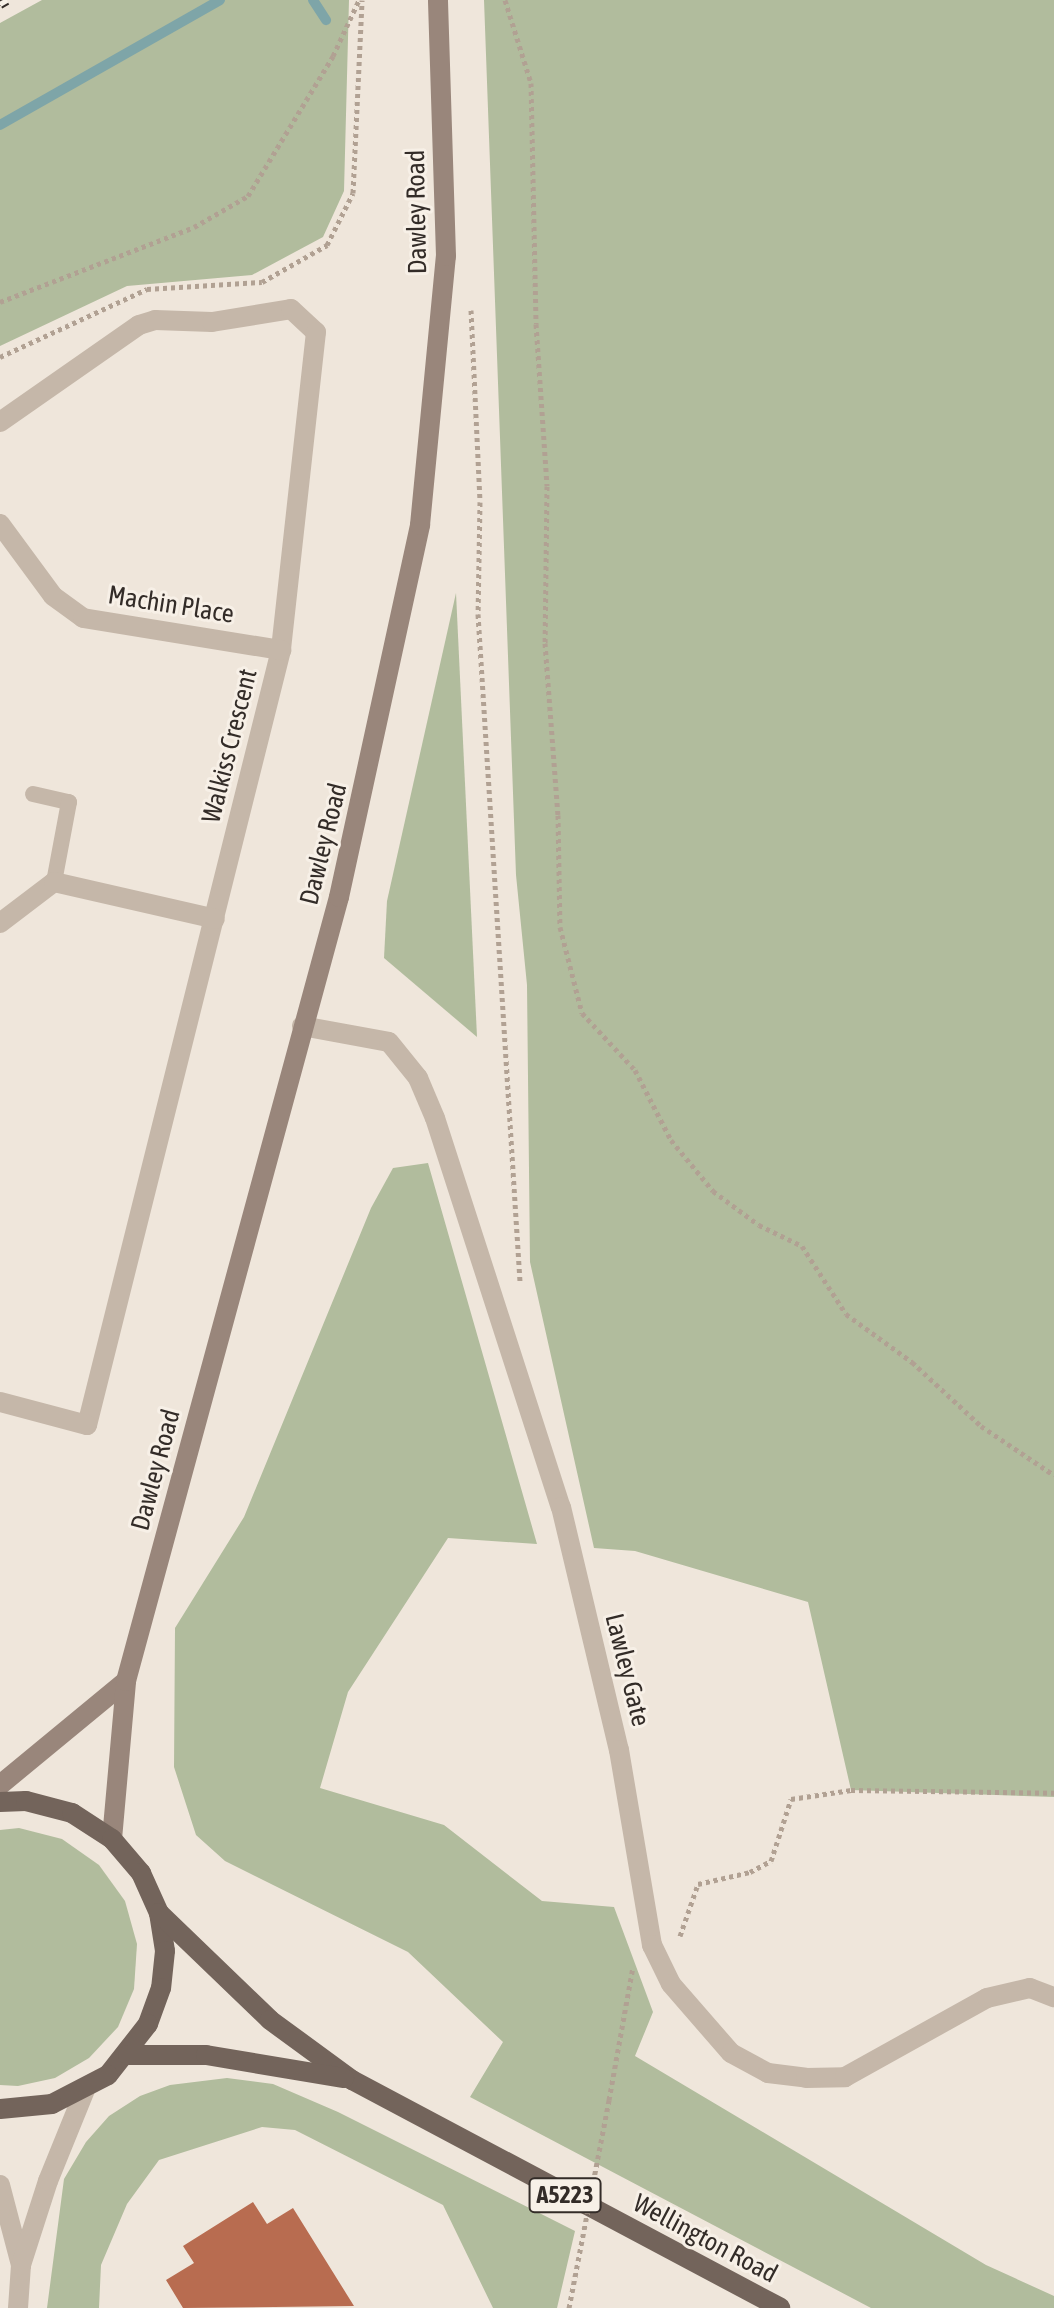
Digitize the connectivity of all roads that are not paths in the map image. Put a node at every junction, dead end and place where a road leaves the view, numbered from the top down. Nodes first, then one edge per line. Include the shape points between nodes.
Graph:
1 (438, 0) edge
2 (0, 422) edge
3 (0, 524) edge
4 (281, 650) junction
5 (33, 794) dead end
6 (54, 882) junction
7 (215, 919) junction
8 (0, 923) edge
9 (302, 1026) junction
10 (0, 1402) edge
11 (126, 1681) junction
12 (0, 1785) edge
13 (0, 1802) edge
14 (112, 1839) junction
15 (159, 1913) junction
16 (1054, 1997) edge
17 (128, 2055) junction
18 (352, 2080) junction
19 (85, 2090) junction
20 (0, 2109) edge
21 (0, 2185) edge
22 (21, 2265) junction
23 (18, 2308) edge
24 (780, 2308) edge

1 - 9 street, Dawley Road via 446,256 420,525 372,758
2 - 4 street, Walkiss Crescent via 139,325 257,318 291,309 306,318 316,332
3 - 4 street, Machin Place via 53,596 83,618
4 - 7 street, Walkiss Crescent
5 - 6 lane via 69,802
6 - 7 street
6 - 8 street
7 - 10 street, Walkiss Crescent via 87,1425
9 - 11 street, Dawley Road
9 - 16 street, Lawley Gate via 389,1042 418,1078 435,1118 561,1507 619,1750 652,1945 671,1984 731,2053 768,2073 806,2078 845,2077 987,1998 1030,1988
11 - 12 street
11 - 14 street, Dawley Road
13 - 14 main road, A5223 via 26,1801 72,1813
14 - 15 main road, A5223 via 141,1873
15 - 17 main road, A5223 via 165,1951 161,1988 148,2024
15 - 18 main road, Wellington Road / A5223 via 270,2020
17 - 18 main road, Wellington Road / A5223 via 206,2055
17 - 19 main road, A5223
18 - 24 main road, Wellington Road / A5223
19 - 20 main road, A5223 via 52,2104
19 - 22 street
21 - 22 street
22 - 23 street

